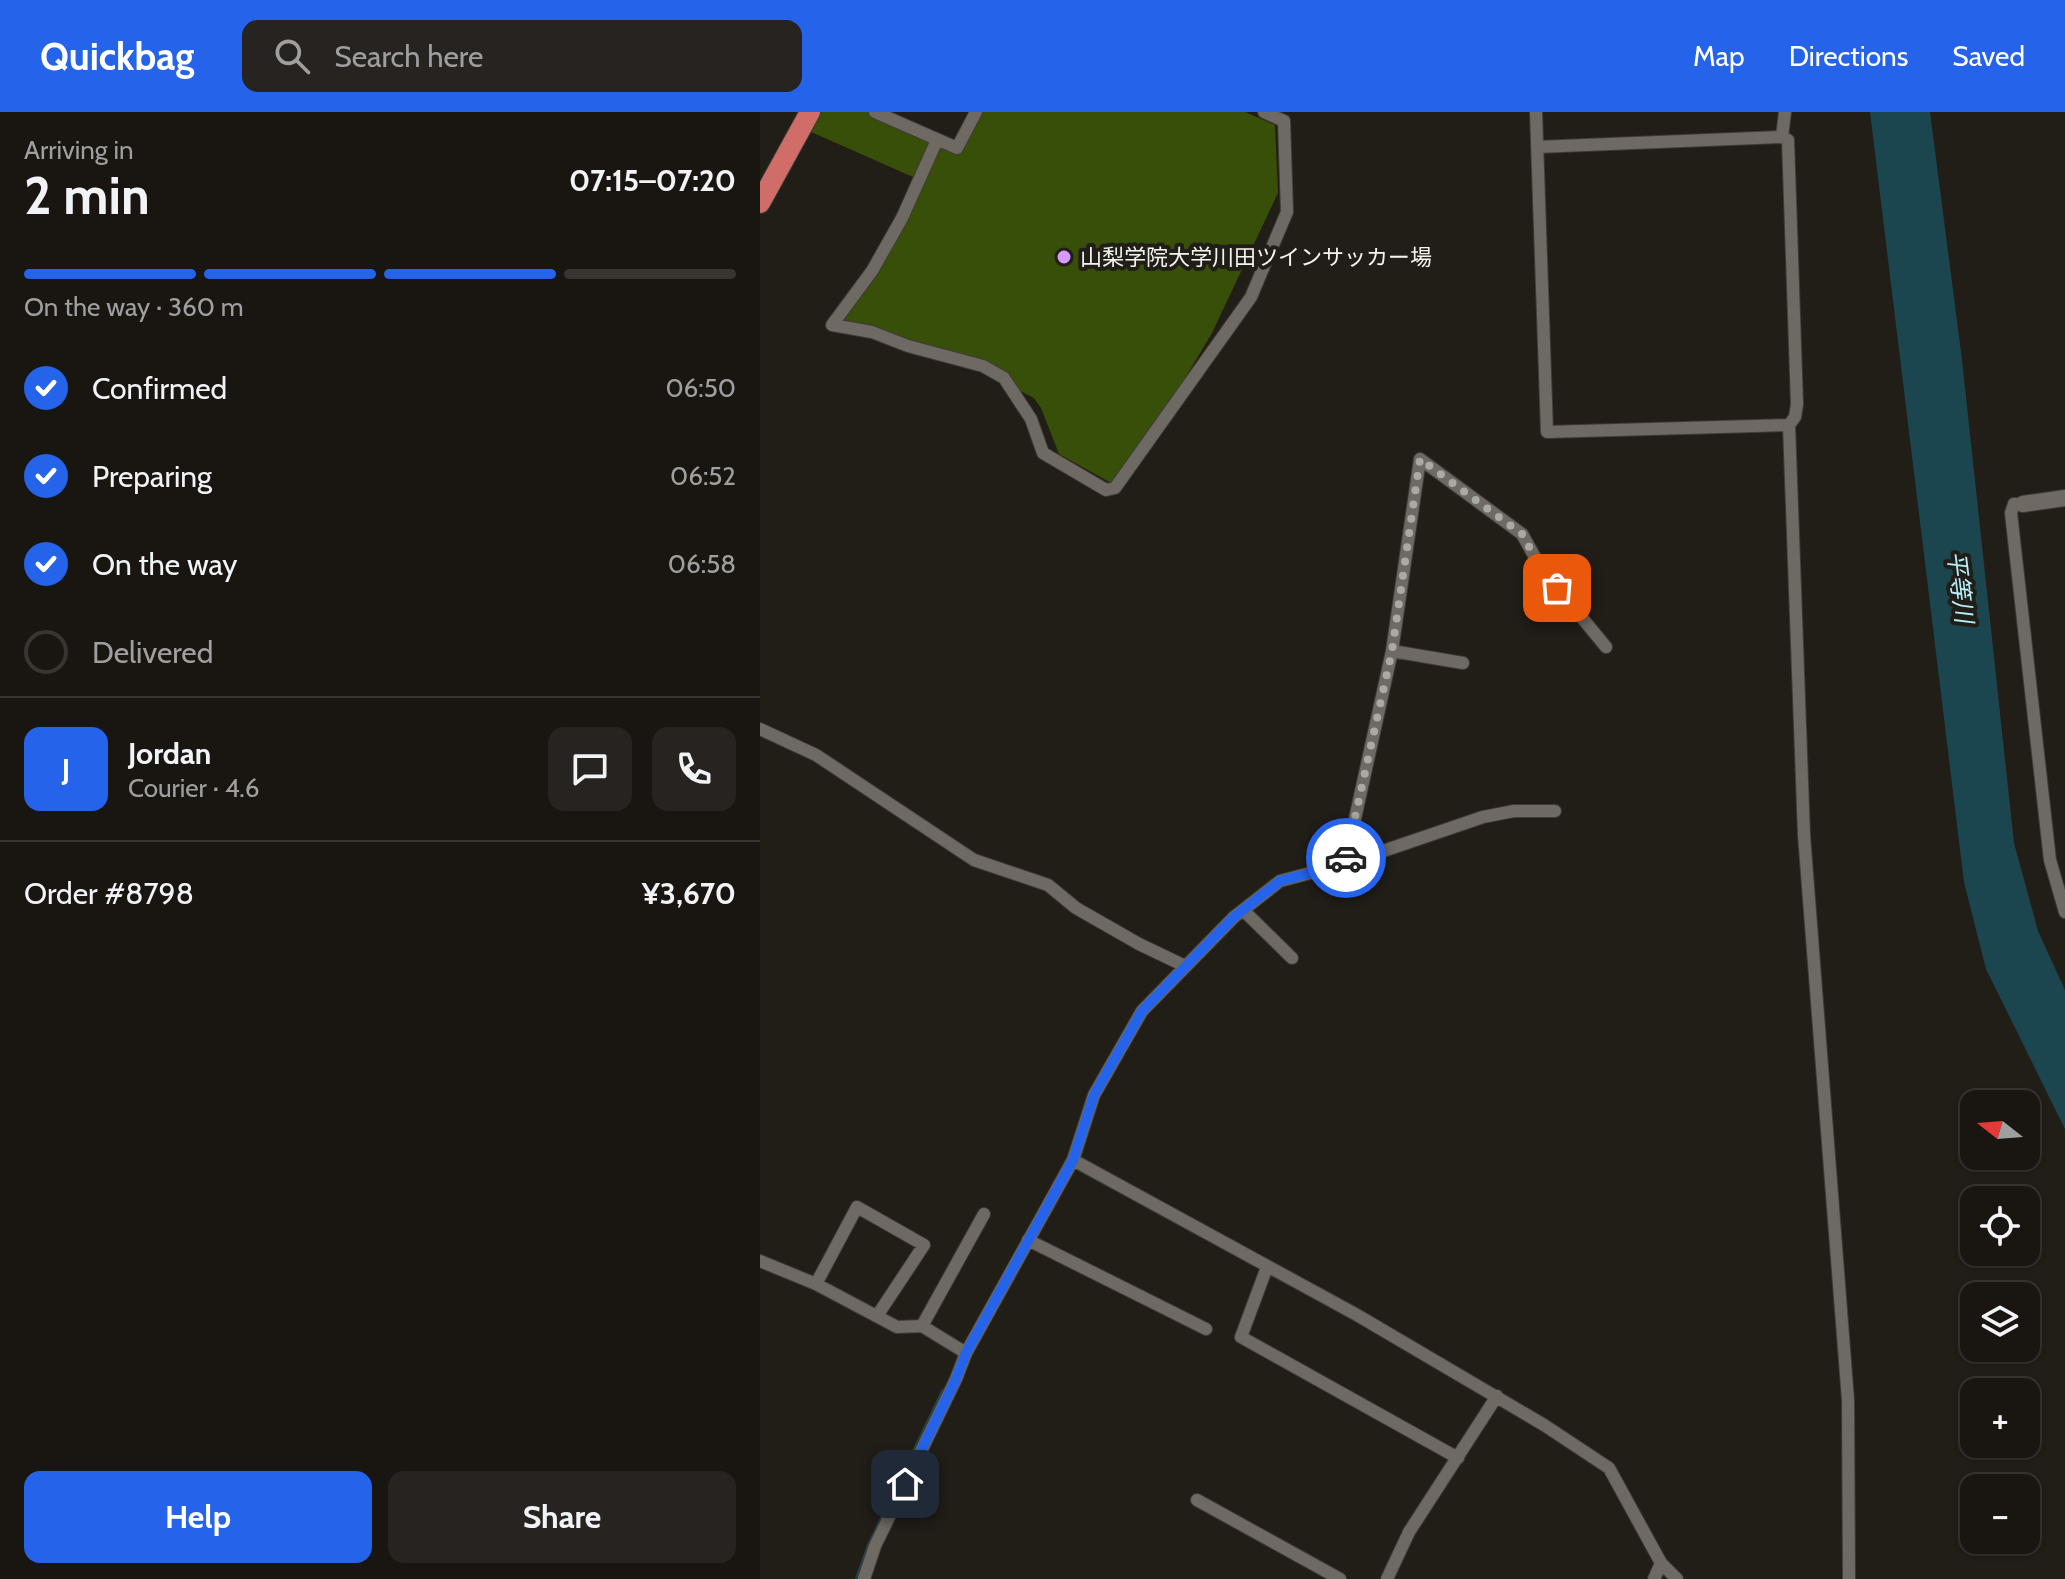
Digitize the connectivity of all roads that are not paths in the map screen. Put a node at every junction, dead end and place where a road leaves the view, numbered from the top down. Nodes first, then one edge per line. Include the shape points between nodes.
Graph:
1 (810, 112) edge
2 (875, 112) edge
3 (976, 112) edge
4 (1264, 112) edge
5 (1536, 112) edge
6 (1785, 112) edge
7 (1782, 137) junction
8 (937, 140) junction
9 (1537, 147) junction
10 (760, 203) edge
11 (1789, 425) junction
12 (2065, 498) edge
13 (2023, 504) joint
14 (1606, 647) dead end
15 (1392, 651) junction
16 (1463, 663) dead end
17 (760, 729) edge
18 (1555, 811) dead end
19 (1345, 864) junction
20 (1243, 910) junction
21 (2065, 912) edge
22 (1292, 958) dead end
23 (1185, 966) junction
24 (1073, 1160) junction
25 (984, 1214) dead end
26 (1028, 1240) junction
27 (760, 1261) edge
28 (1267, 1267) junction
29 (816, 1284) junction
30 (877, 1316) junction
31 (922, 1326) junction
32 (1206, 1329) dead end
33 (966, 1353) junction
34 (1497, 1396) junction
35 (1458, 1458) junction
36 (1197, 1500) dead end
37 (1661, 1563) junction
38 (864, 1579) edge
39 (1340, 1579) edge
40 (1387, 1579) edge
41 (1654, 1579) edge
42 (1677, 1579) edge
43 (1849, 1579) edge

1 - 10 highway
2 - 8 street
3 - 8 street via 957,148
4 - 8 street via 1284,121 1287,212 1251,297 1115,488 1106,490 1043,453 1031,419 1004,378 983,366 832,325 872,271
5 - 9 street
6 - 7 street
7 - 9 street
7 - 11 street via 1788,140 1797,404
9 - 11 street via 1547,432
11 - 43 street via 1804,835 1848,1400
12 - 13 street
13 - 21 street via 2014,504 2011,513 2050,860
14 - 15 street via 1541,568 1522,534 1420,459
15 - 16 street
15 - 19 street
17 - 23 street via 816,755 974,860 1048,885 1076,908
18 - 19 street via 1483,817
19 - 20 street via 1280,881
20 - 22 street
20 - 23 street
23 - 24 street via 1131,1030 1094,1095
24 - 26 street
24 - 28 street
25 - 31 street
26 - 32 street
26 - 33 street
27 - 29 street
28 - 34 street
28 - 35 street via 1241,1337
29 - 30 street
29 - 30 street via 857,1207 924,1245
30 - 31 street via 897,1327
31 - 33 street
33 - 38 street
34 - 35 street
34 - 37 street via 1609,1468
35 - 40 street via 1409,1532
36 - 39 street
37 - 41 street
37 - 42 street

